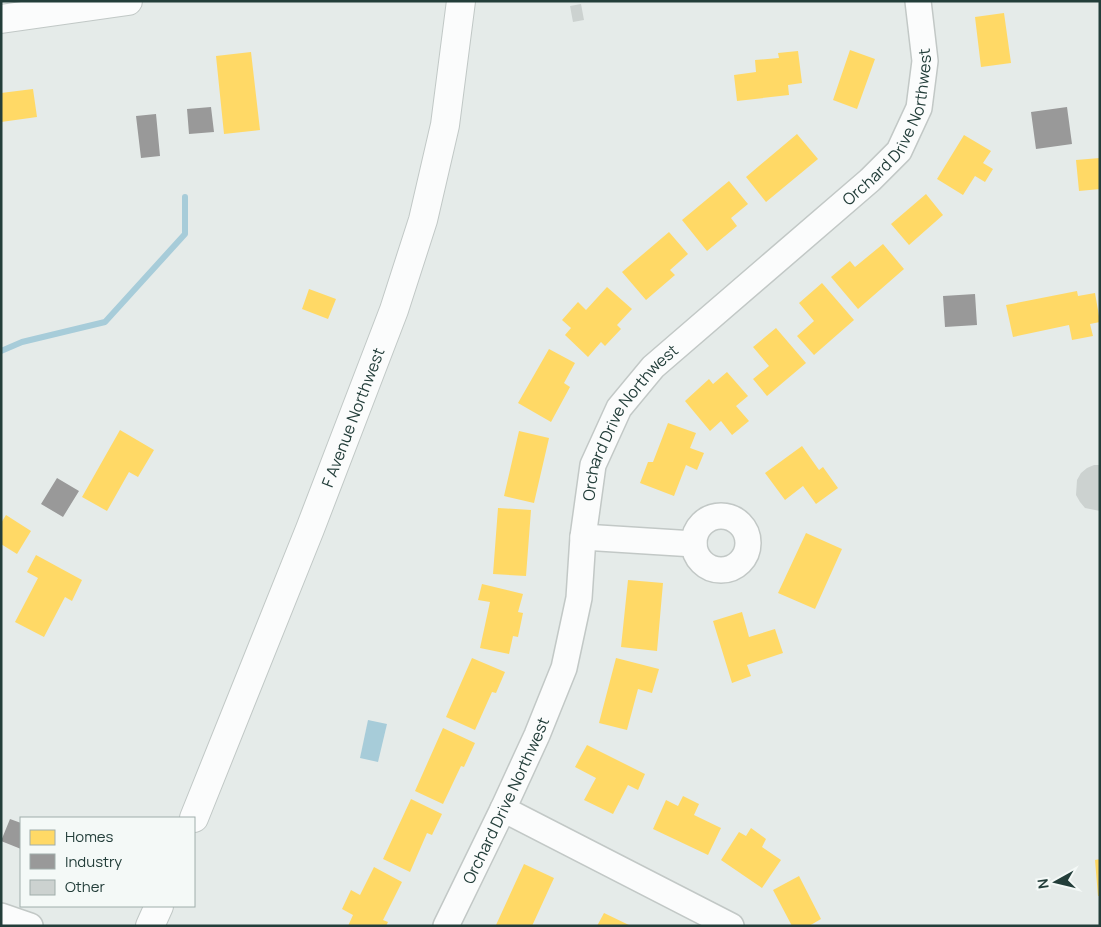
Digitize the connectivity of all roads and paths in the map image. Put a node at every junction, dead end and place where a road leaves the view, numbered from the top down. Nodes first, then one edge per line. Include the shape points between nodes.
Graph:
1 (128, 1) edge
2 (461, 1) edge
3 (918, 1) edge
4 (1, 19) edge
5 (584, 537) junction
6 (694, 544) dead end
7 (503, 809) junction
8 (194, 817) edge
9 (158, 907) edge
10 (1, 916) edge
11 (30, 926) edge
12 (150, 926) edge
13 (446, 926) edge
14 (731, 926) edge

1 - 4 main road
2 - 8 main road, F Avenue Northwest via 445,125 423,220 310,529
3 - 5 street, Orchard Drive Northwest via 924,70 919,108 899,151 870,180 653,367 630,394 619,408 594,465
5 - 6 street
5 - 7 street, Orchard Drive Northwest via 579,598 564,668
7 - 13 street, Orchard Drive Northwest
7 - 14 street
9 - 12 main road
10 - 11 street

